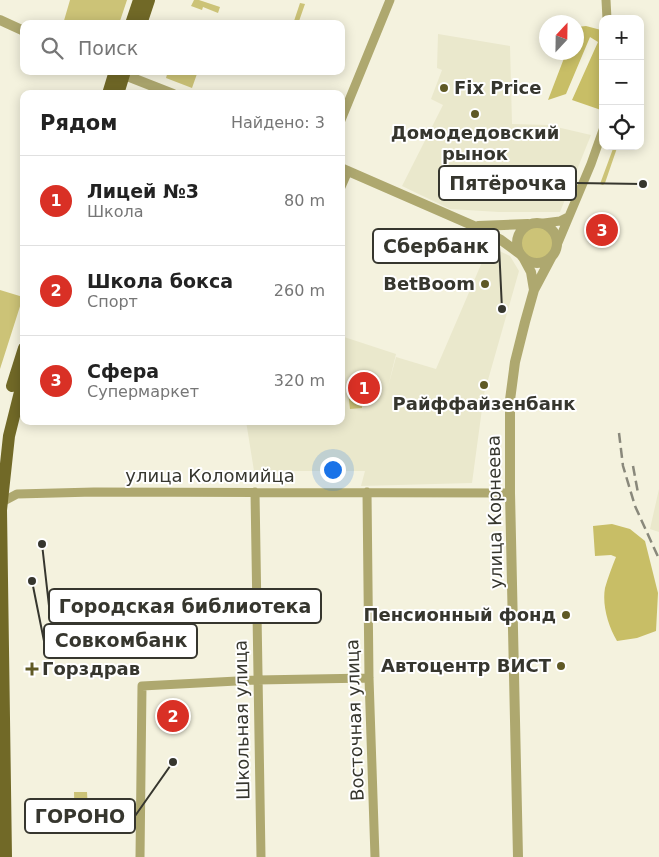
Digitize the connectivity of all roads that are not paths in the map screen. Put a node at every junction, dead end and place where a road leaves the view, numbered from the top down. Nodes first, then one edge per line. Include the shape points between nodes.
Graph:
1 (139, 0) edge
2 (149, 0) edge
3 (390, 0) edge
4 (606, 0) edge
5 (607, 15) edge
6 (0, 20) edge
7 (132, 20) edge
8 (142, 20) edge
9 (20, 29) edge
10 (118, 75) edge
11 (120, 75) edge
12 (127, 75) edge
13 (110, 90) edge
14 (118, 90) edge
15 (163, 90) edge
16 (345, 110) edge
17 (599, 141) edge
18 (345, 170) edge
19 (568, 216) junction
20 (544, 223) junction
21 (528, 224) junction
22 (474, 226) junction
23 (557, 245) junction
24 (522, 256) junction
25 (552, 256) junction
26 (534, 290) junction
27 (20, 361) edge
28 (20, 392) edge
29 (0, 437) edge
30 (255, 492) junction
31 (367, 492) junction
32 (510, 493) junction
33 (2, 502) junction
34 (369, 678) junction
35 (257, 680) junction
36 (6, 857) edge
37 (140, 857) edge
38 (261, 857) edge
39 (375, 857) edge
40 (518, 857) edge

1 - 7 main road
2 - 8 main road
3 - 16 street
4 - 5 street
6 - 9 street
10 - 13 main road
11 - 14 main road
12 - 15 street
17 - 19 street
18 - 22 street
19 - 20 street
19 - 23 street
20 - 21 street
20 - 23 street via 554,231
21 - 22 street
21 - 24 street via 517,237
22 - 24 street
23 - 25 street
24 - 25 street via 537,263
24 - 26 street via 531,272
25 - 26 street, улица Корнеева
26 - 32 street, улица Корнеева via 512,379
27 - 29 main road
28 - 33 main road via 9,436
30 - 31 street, улица Коломийца
30 - 33 street, улица Коломийца via 17,494
30 - 35 street, Школьная улица
31 - 32 street, улица Коломийца
31 - 34 street, Восточная улица
32 - 40 street, улица Корнеева
33 - 36 main road
34 - 35 street
34 - 39 street, Восточная улица
35 - 37 street via 142,686
35 - 38 street, Школьная улица

